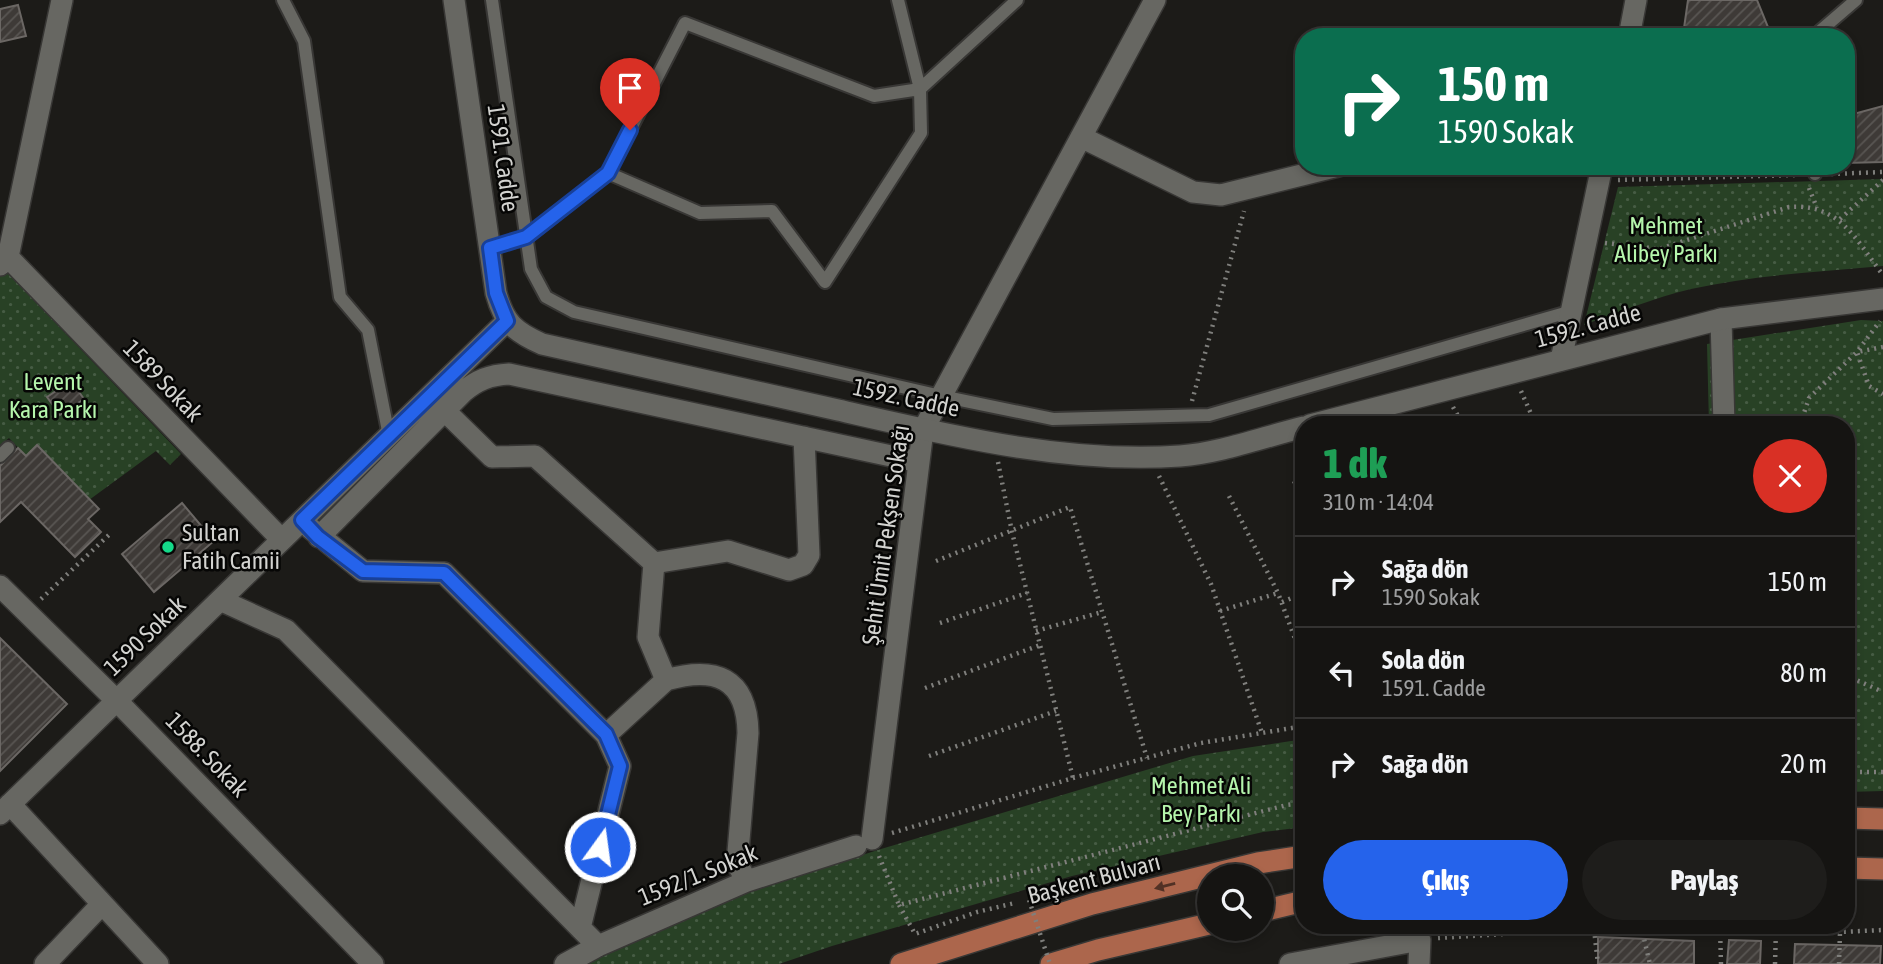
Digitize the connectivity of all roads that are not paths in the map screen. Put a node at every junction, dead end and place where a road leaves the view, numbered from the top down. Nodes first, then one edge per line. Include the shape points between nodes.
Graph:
1 (62, 0) edge
2 (283, 0) edge
3 (454, 0) edge
4 (492, 0) edge
5 (898, 0) edge
6 (1017, 0) edge
7 (1154, 0) edge
8 (1636, 0) edge
9 (1856, 0) edge
10 (1631, 28) edge
11 (1823, 28) edge
12 (920, 89) junction
13 (1081, 137) junction
14 (608, 173) junction
15 (1302, 175) edge
16 (1600, 175) edge
17 (526, 237) junction
18 (490, 248) junction
19 (4, 261) edge
20 (1883, 299) edge
21 (1572, 311) junction
22 (1721, 319) junction
23 (507, 321) junction
24 (1562, 360) junction
25 (941, 396) junction
26 (444, 410) junction
27 (1345, 416) edge
28 (1724, 416) edge
29 (923, 429) junction
30 (1295, 429) edge
31 (389, 436) junction
32 (804, 437) junction
33 (919, 462) junction
34 (302, 520) junction
35 (318, 537) junction
36 (282, 540) junction
37 (654, 564) junction
38 (2, 590) edge
39 (220, 600) junction
40 (666, 680) junction
41 (116, 701) junction
42 (606, 734) junction
43 (5, 809) edge
44 (1855, 818) edge
45 (1883, 818) edge
46 (864, 843) joint
47 (1295, 857) edge
48 (1855, 868) edge
49 (1883, 869) edge
50 (747, 881) junction
51 (1295, 903) edge
52 (102, 904) junction
53 (1274, 908) edge
54 (580, 928) junction
55 (1197, 928) edge
56 (598, 946) junction
57 (1100, 957) edge
58 (907, 962) edge
59 (45, 964) edge
60 (158, 964) edge
61 (373, 964) edge
62 (565, 964) edge
63 (888, 964) edge
64 (1051, 964) edge
65 (1290, 964) edge
66 (1419, 964) edge

1 - 19 street
2 - 31 lane via 304,41 340,297 368,330
3 - 18 street, 1591. Cadde
4 - 17 lane
5 - 12 lane
6 - 12 lane
7 - 13 street, Şehit Ümit Pekşen Sokağı
8 - 10 street
9 - 11 lane
12 - 14 lane via 874,96 685,23
12 - 14 lane via 920,133 825,282 772,211 700,213
13 - 15 street via 1193,192 1221,195
13 - 25 street, Şehit Ümit Pekşen Sokağı
14 - 17 lane
16 - 21 street
17 - 18 lane
17 - 25 lane via 531,269 546,297 574,312
18 - 23 street, 1591. Cadde via 496,293
19 - 36 street, 1589 Sokak
20 - 22 street, 1592. Cadde
21 - 24 street
21 - 25 lane via 1209,415 1053,419
22 - 24 street, 1592. Cadde
22 - 28 street
23 - 29 street, 1592. Cadde via 542,344
23 - 31 street, 1590 Sokak
24 - 27 street, 1592. Cadde
25 - 29 street, Şehit Ümit Pekşen Sokağı
26 - 32 street via 482,378 509,374
26 - 35 street
26 - 37 street via 492,457 535,456
29 - 30 street, 1592. Cadde via 1084,454 1150,457 1193,454
29 - 33 street, Şehit Ümit Pekşen Sokağı
31 - 34 street, 1590 Sokak
32 - 33 street
32 - 37 street via 809,555 803,565 789,569 728,551
33 - 46 street, Şehit Ümit Pekşen Sokağı
34 - 35 street
34 - 36 street, 1590 Sokak
35 - 42 street via 363,571 444,573
36 - 39 street, 1590 Sokak
37 - 40 street via 648,637
38 - 41 street, 1588. Sokak
39 - 41 street, 1590 Sokak
39 - 54 street via 286,630
40 - 42 street
40 - 50 street via 705,673 722,677 744,704 748,733 737,864
41 - 43 street, 1590 Sokak
41 - 61 street, 1588. Sokak
42 - 54 street via 620,766
43 - 52 street
44 - 45 main road
46 - 50 street, 1592/1. Sokak
47 -> 58 main road, Başkent Bulvarı via 1092,904
48 - 49 main road
50 - 56 street, 1592/1. Sokak
51 - 53 main road
52 - 59 street
52 - 60 street
54 - 56 street
55 - 57 main road
56 - 62 street, 1592/1. Sokak
57 - 64 main road
58 - 63 main road, Başkent Bulvarı
65 - 66 street via 1420,940

